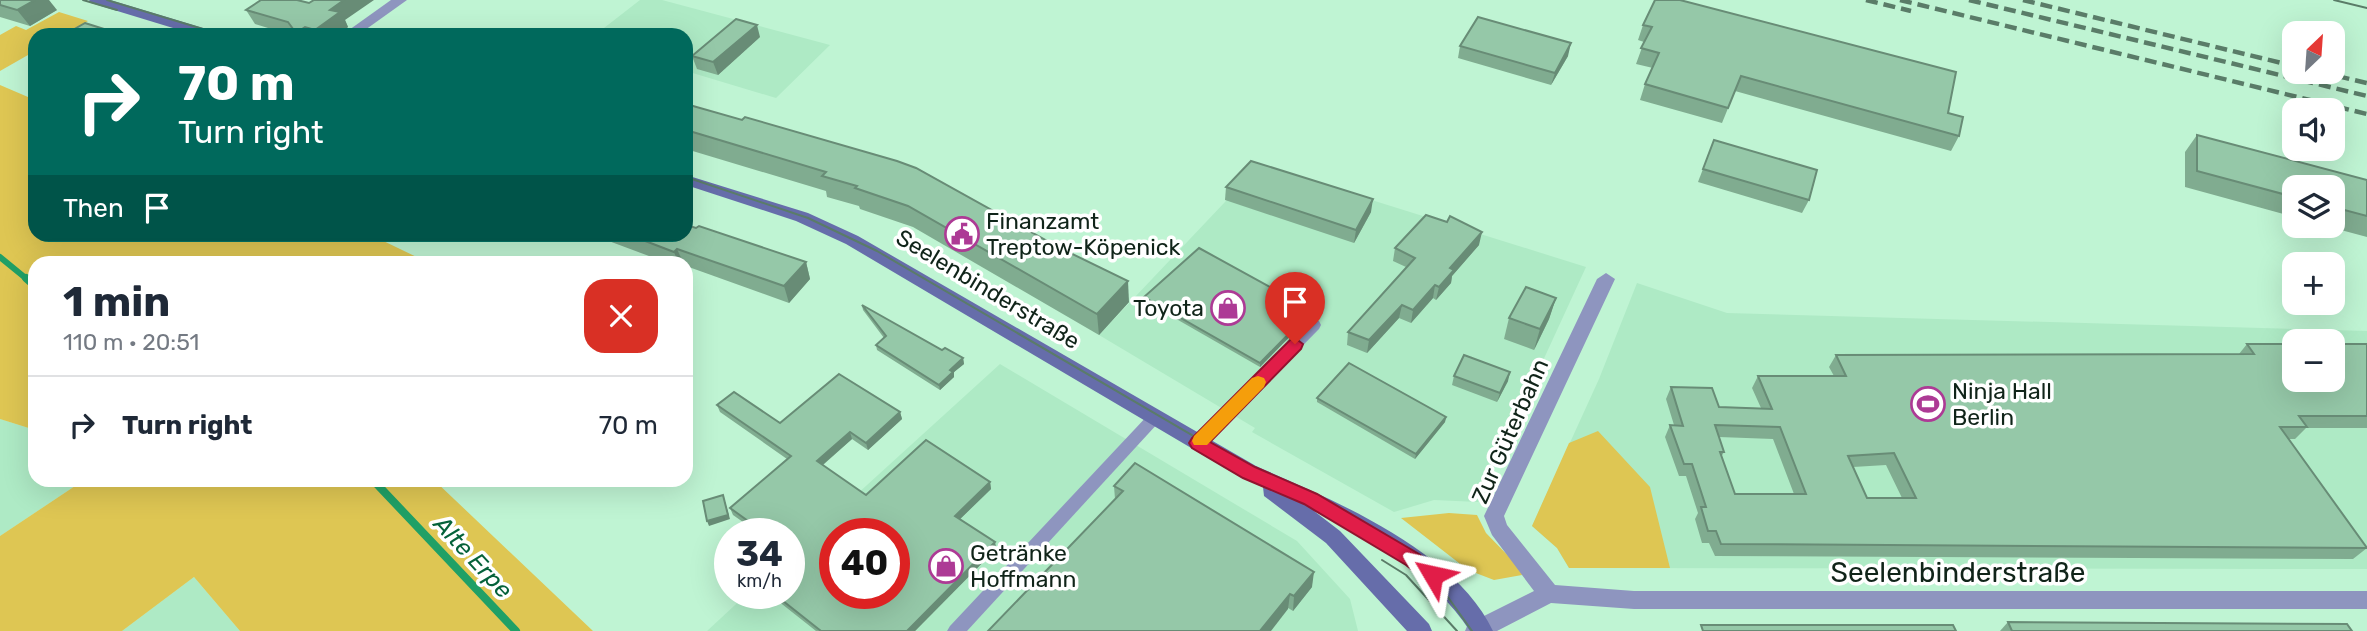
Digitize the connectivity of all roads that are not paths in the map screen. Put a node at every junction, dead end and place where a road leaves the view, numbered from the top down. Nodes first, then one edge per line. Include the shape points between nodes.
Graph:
1 (96, 0) edge
2 (400, 0) edge
3 (188, 28) edge
4 (359, 28) edge
5 (693, 182) edge
6 (1606, 279) dead end
7 (1314, 325) dead end
8 (1154, 418) junction
9 (1198, 443) junction
10 (1249, 472) junction
11 (1549, 594) junction
12 (2367, 600) edge
13 (1480, 630) edge
14 (956, 631) edge
15 (1421, 631) edge

1 - 3 street
2 - 4 street
5 - 8 street, Seelenbinderstraße via 802,217 852,240
6 - 11 street, Zur Güterbahn via 1494,516
7 - 9 lane
8 - 9 street, Seelenbinderstraße
8 - 14 lane
9 - 10 street, Seelenbinderstraße
10 - 13 street, Seelenbinderstraße via 1311,499 1413,560 1452,591
10 - 15 street, Seelenbinderstraße via 1333,537
11 - 12 street, Seelenbinderstraße via 1634,600
11 - 13 street

